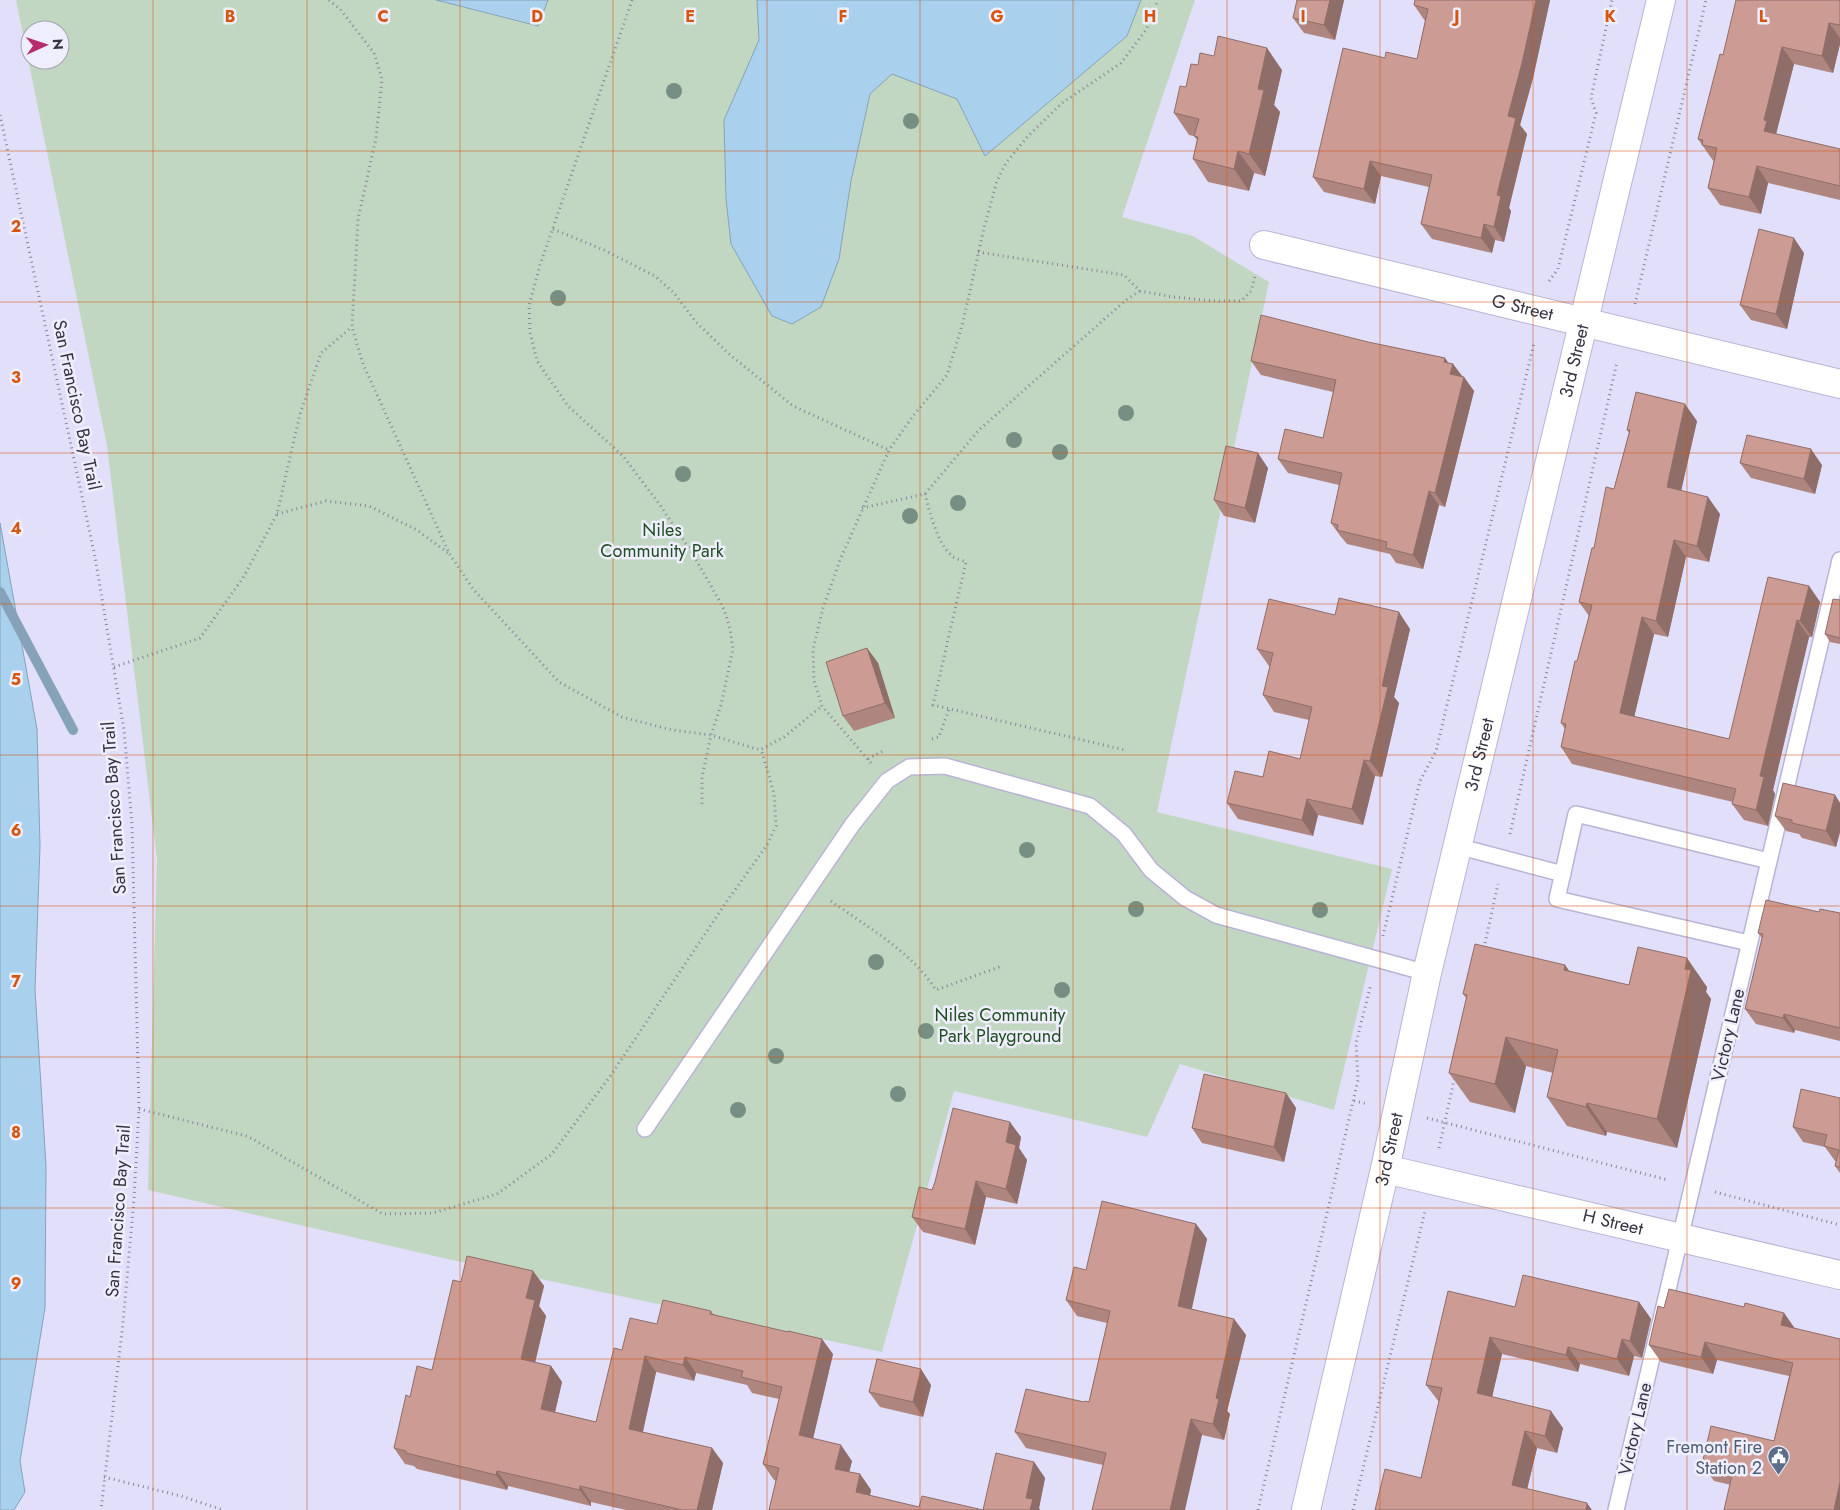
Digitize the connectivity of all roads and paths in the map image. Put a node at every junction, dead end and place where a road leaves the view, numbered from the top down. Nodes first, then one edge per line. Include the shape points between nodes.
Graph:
1 (329, 0) edge
2 (632, 0) edge
3 (1158, 0) edge
4 (1612, 0) edge
5 (1661, 0) edge
6 (1706, 0) edge
7 (0, 115) edge
8 (553, 229) junction
9 (1264, 245) joint
10 (978, 252) junction
11 (1140, 291) junction
12 (1541, 311) junction
13 (1583, 322) junction
14 (352, 327) junction
15 (1624, 332) junction
16 (1840, 384) edge
17 (888, 450) junction
18 (924, 494) junction
19 (862, 508) junction
20 (276, 514) junction
21 (449, 553) junction
22 (1840, 560) edge
23 (114, 667) junction
24 (822, 706) junction
25 (711, 735) junction
26 (761, 749) junction
27 (1125, 750) dead end
28 (887, 781) junction
29 (702, 805) dead end
30 (1457, 846) junction
31 (1504, 858) junction
32 (1769, 860) junction
33 (1563, 874) junction
34 (810, 886) junction
35 (1750, 943) junction
36 (1483, 953) edge
37 (1377, 960) junction
38 (1002, 966) dead end
39 (1427, 973) junction
40 (1455, 1075) edge
41 (1354, 1101) junction
42 (139, 1109) junction
43 (1398, 1111) junction
44 (1444, 1122) junction
45 (645, 1129) dead end
46 (1385, 1169) junction
47 (1432, 1179) junction
48 (1692, 1186) junction
49 (1840, 1225) edge
50 (1680, 1238) junction
51 (1840, 1275) edge
52 (104, 1477) junction
53 (101, 1510) edge
54 (224, 1510) edge
55 (1258, 1510) edge
56 (1306, 1510) edge
57 (1353, 1510) edge
58 (1616, 1510) edge

1 - 14 path via 346,16 374,53 382,79 376,138 358,219
2 - 8 path
3 - 10 path via 1146,30 1120,63 1062,103 1006,163 997,181
4 - 12 path via 1591,98 1596,113 1558,269 1549,279
5 - 13 street, 3rd Street
6 - 15 path via 1638,298
7 - 23 path, San Francisco Bay Trail via 95,557
8 - 17 path via 654,276 674,293 696,322 728,353 793,406
8 - 25 path via 529,306 530,332 537,361 568,406 623,456 660,505 724,609 733,649
9 - 11 path via 1251,291 1242,301 1173,297
9 - 12 street, G Street
10 - 11 path via 1124,275
10 - 17 path via 963,322 947,375
11 - 18 path via 979,430
12 - 13 street, G Street
12 - 37 path via 1436,751 1420,781
13 - 15 street, G Street
13 - 30 street, 3rd Street
14 - 20 path via 321,353 300,414
14 - 21 path via 363,364
15 - 16 street, G Street
15 - 31 path
17 - 19 path
18 - 19 path
18 - 27 path via 944,547 953,557 966,562 933,705
19 - 24 path via 823,608 813,649 814,681
20 - 21 path via 326,501 369,506 417,530
20 - 23 path via 243,578 200,638
21 - 25 path via 473,589 559,682 622,717 672,730
22 - 32 lane, Victory Lane
23 - 42 path, San Francisco Bay Trail via 124,730 132,825
24 - 26 path via 784,737
24 - 28 path
25 - 26 path
25 - 29 path via 702,777
26 - 42 path via 774,793 776,826 766,845 609,1078 552,1154 497,1194 433,1213 383,1214 247,1136
28 - 34 lane
28 - 37 lane via 908,767 945,766 1090,806 1124,834 1151,870 1185,898 1216,915
30 - 31 lane
30 - 39 street, 3rd Street
31 - 33 lane
31 - 36 path
32 - 33 lane via 1576,814
32 - 35 lane, Victory Lane
33 - 35 lane via 1557,899
34 - 38 path via 905,954 928,976 936,990
34 - 45 lane
35 - 48 lane, Victory Lane
37 - 39 lane
37 - 41 path via 1356,1044 1358,1080
39 - 43 street, 3rd Street
40 - 44 path
41 - 43 path
41 - 55 path
42 - 52 path, San Francisco Bay Trail via 123,1322
43 - 44 path
43 - 46 street, 3rd Street
44 - 47 path
44 - 48 path
46 - 47 street, H Street
46 - 56 street, 3rd Street
47 - 50 street, H Street
47 - 57 path
48 - 49 path
48 - 50 lane, Victory Lane
50 - 51 street, H Street
50 - 58 lane, Victory Lane
52 - 53 path, San Francisco Bay Trail
52 - 54 path

